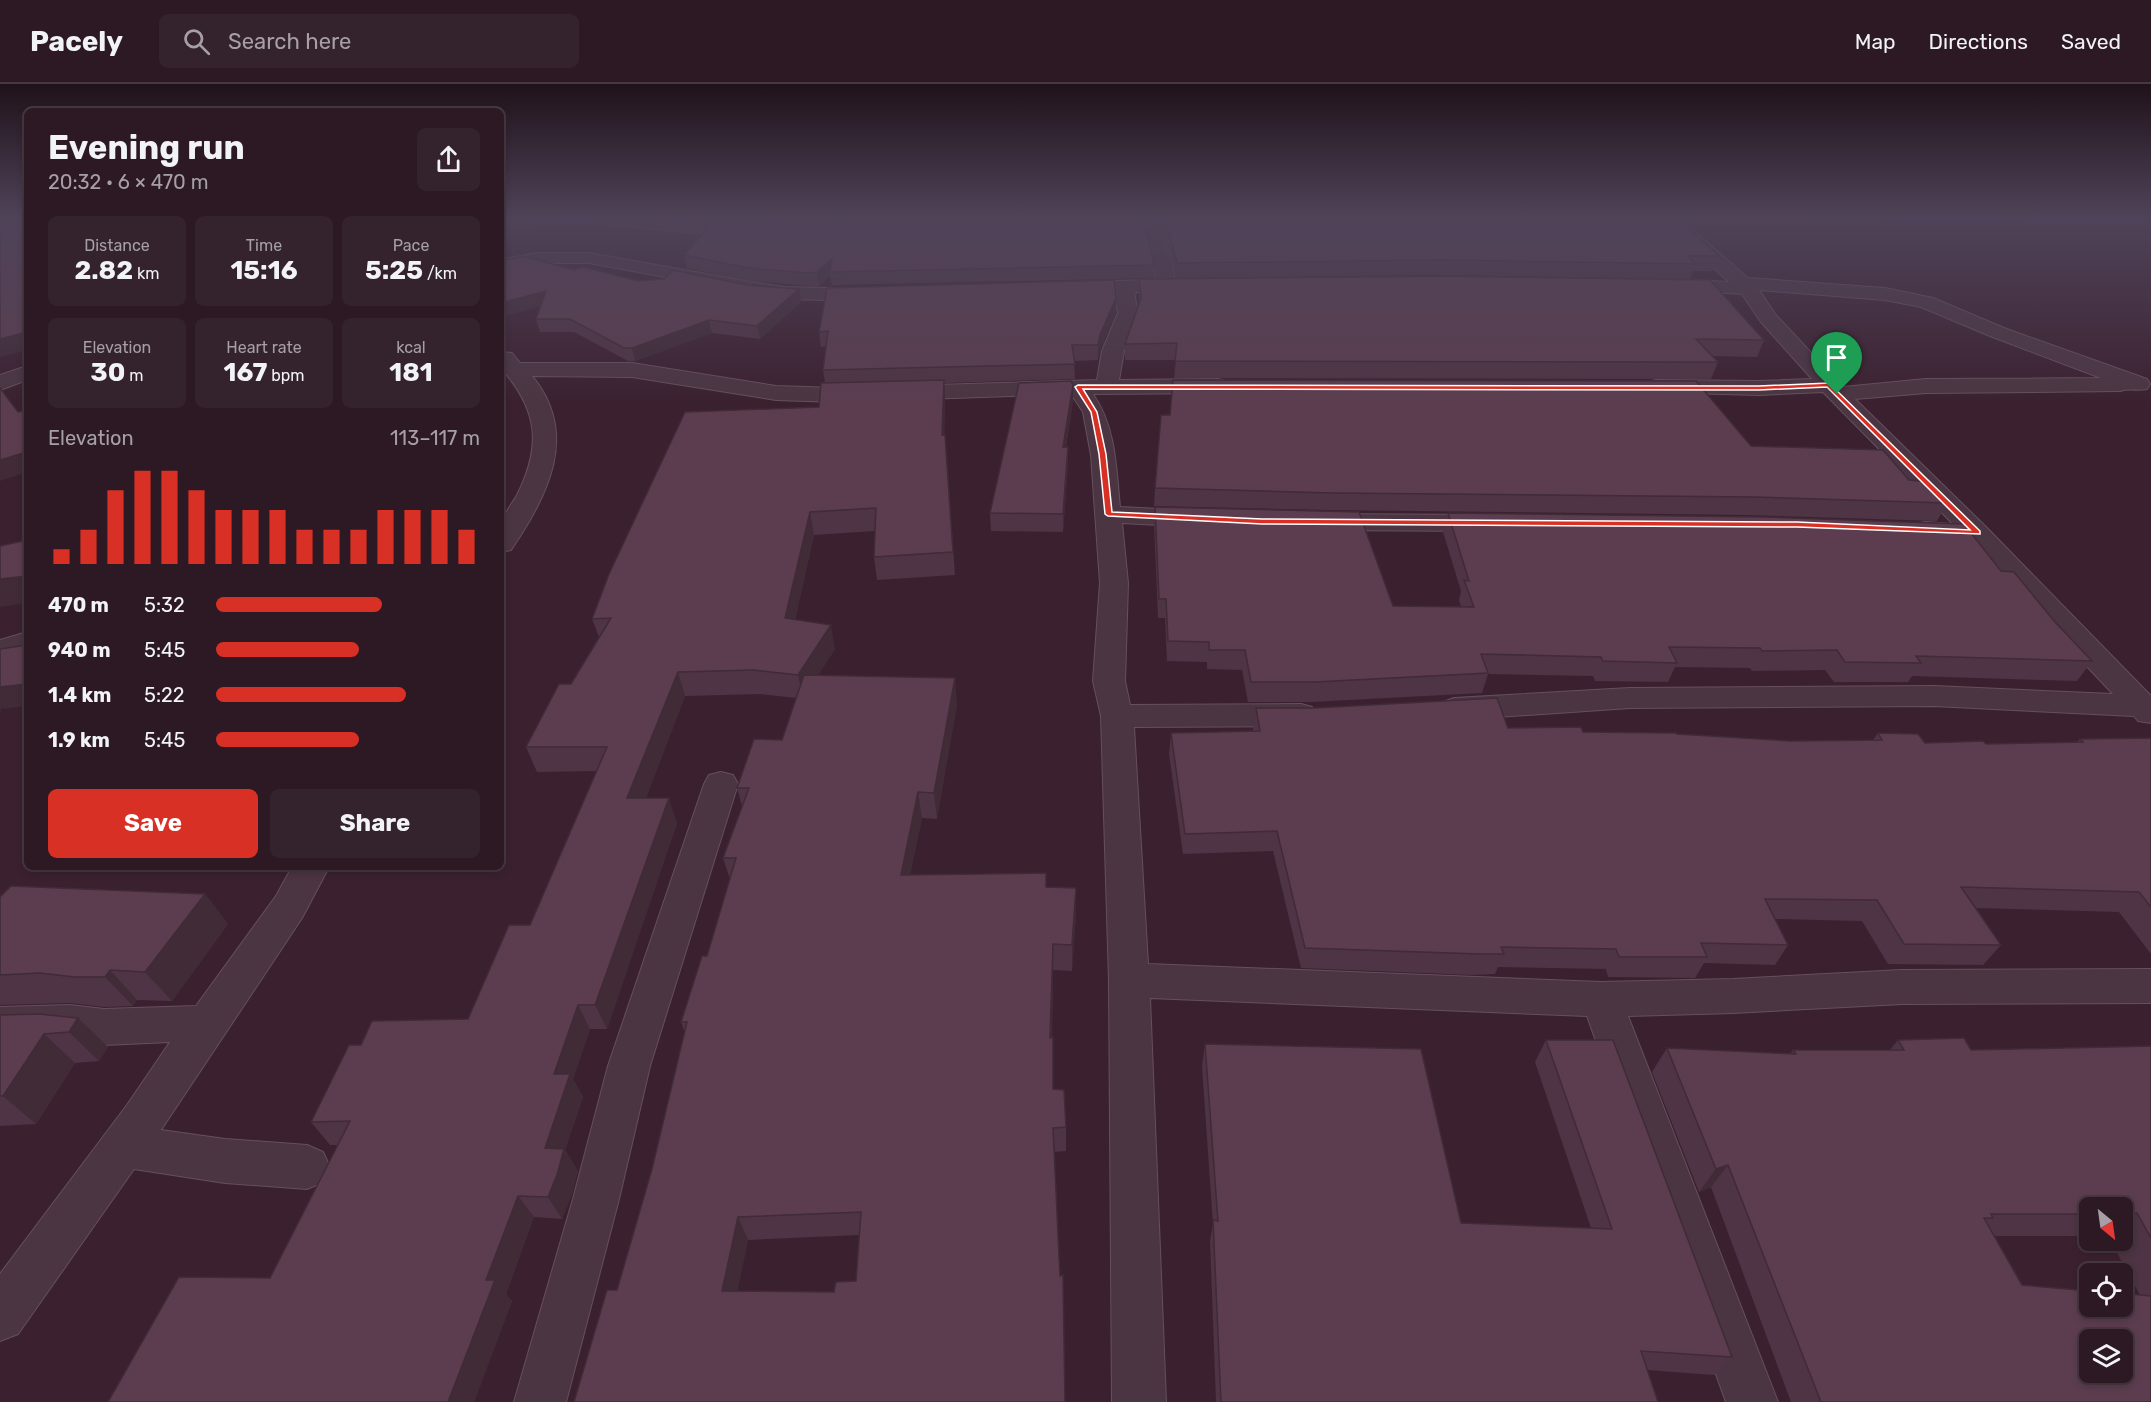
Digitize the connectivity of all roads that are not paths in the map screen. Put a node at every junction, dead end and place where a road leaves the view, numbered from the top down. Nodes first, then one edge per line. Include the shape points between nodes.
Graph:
1 (709, 280) edge
2 (1165, 280) edge
3 (1738, 280) edge
4 (1200, 285) edge
5 (1655, 285) edge
6 (1129, 286) junction
7 (1166, 286) junction
8 (1745, 286) junction
9 (1058, 288) edge
10 (891, 294) edge
11 (509, 362) edge
12 (24, 374) edge
13 (0, 383) edge
14 (2145, 384) edge
15 (1243, 386) edge
16 (1093, 387) junction
17 (1633, 387) edge
18 (1833, 390) junction
19 (534, 491) junction
20 (504, 499) edge
21 (1108, 514) junction
22 (1228, 520) edge
23 (1298, 522) edge
24 (1509, 523) edge
25 (1896, 528) edge
26 (1977, 533) junction
27 (504, 539) edge
28 (24, 642) edge
29 (0, 650) edge
30 (1427, 710) edge
31 (2146, 711) edge
32 (1334, 714) edge
33 (1118, 716) junction
34 (721, 783) dead end
35 (309, 870) edge
36 (1129, 980) junction
37 (2151, 986) edge
38 (1601, 999) junction
39 (207, 1023) junction
40 (0, 1025) edge
41 (124, 1146) junction
42 (307, 1167) dead end
43 (0, 1316) edge
44 (540, 1402) edge
45 (1139, 1402) edge
46 (1752, 1402) edge

1 - 10 street via 785,293
2 - 7 street
3 - 8 street
4 - 7 street
5 - 8 street
6 - 7 street
6 - 9 street
6 - 16 street via 1125,297 1128,313
8 - 14 street via 1885,294 1926,302 1997,332
8 - 18 street via 1768,318
11 - 16 street via 632,370 786,393
11 - 19 street via 537,400 545,423 546,452
12 - 13 street
14 - 18 street
15 - 16 street
16 - 21 street
17 - 18 street
18 - 26 street
19 - 20 street
19 - 27 street
21 - 22 street
21 - 33 street via 1114,583 1109,681
23 - 24 street
25 - 26 street
26 - 31 street
28 - 29 street
30 - 31 street via 1630,698 1934,696
32 - 33 street
33 - 36 street
34 - 44 street via 629,1066
35 - 39 street via 289,907
36 - 38 street
36 - 45 street
37 - 38 street via 1902,987
38 - 46 street
39 - 40 street via 104,1028 70,1023
39 - 41 street
41 - 42 street via 225,1161
41 - 43 street

